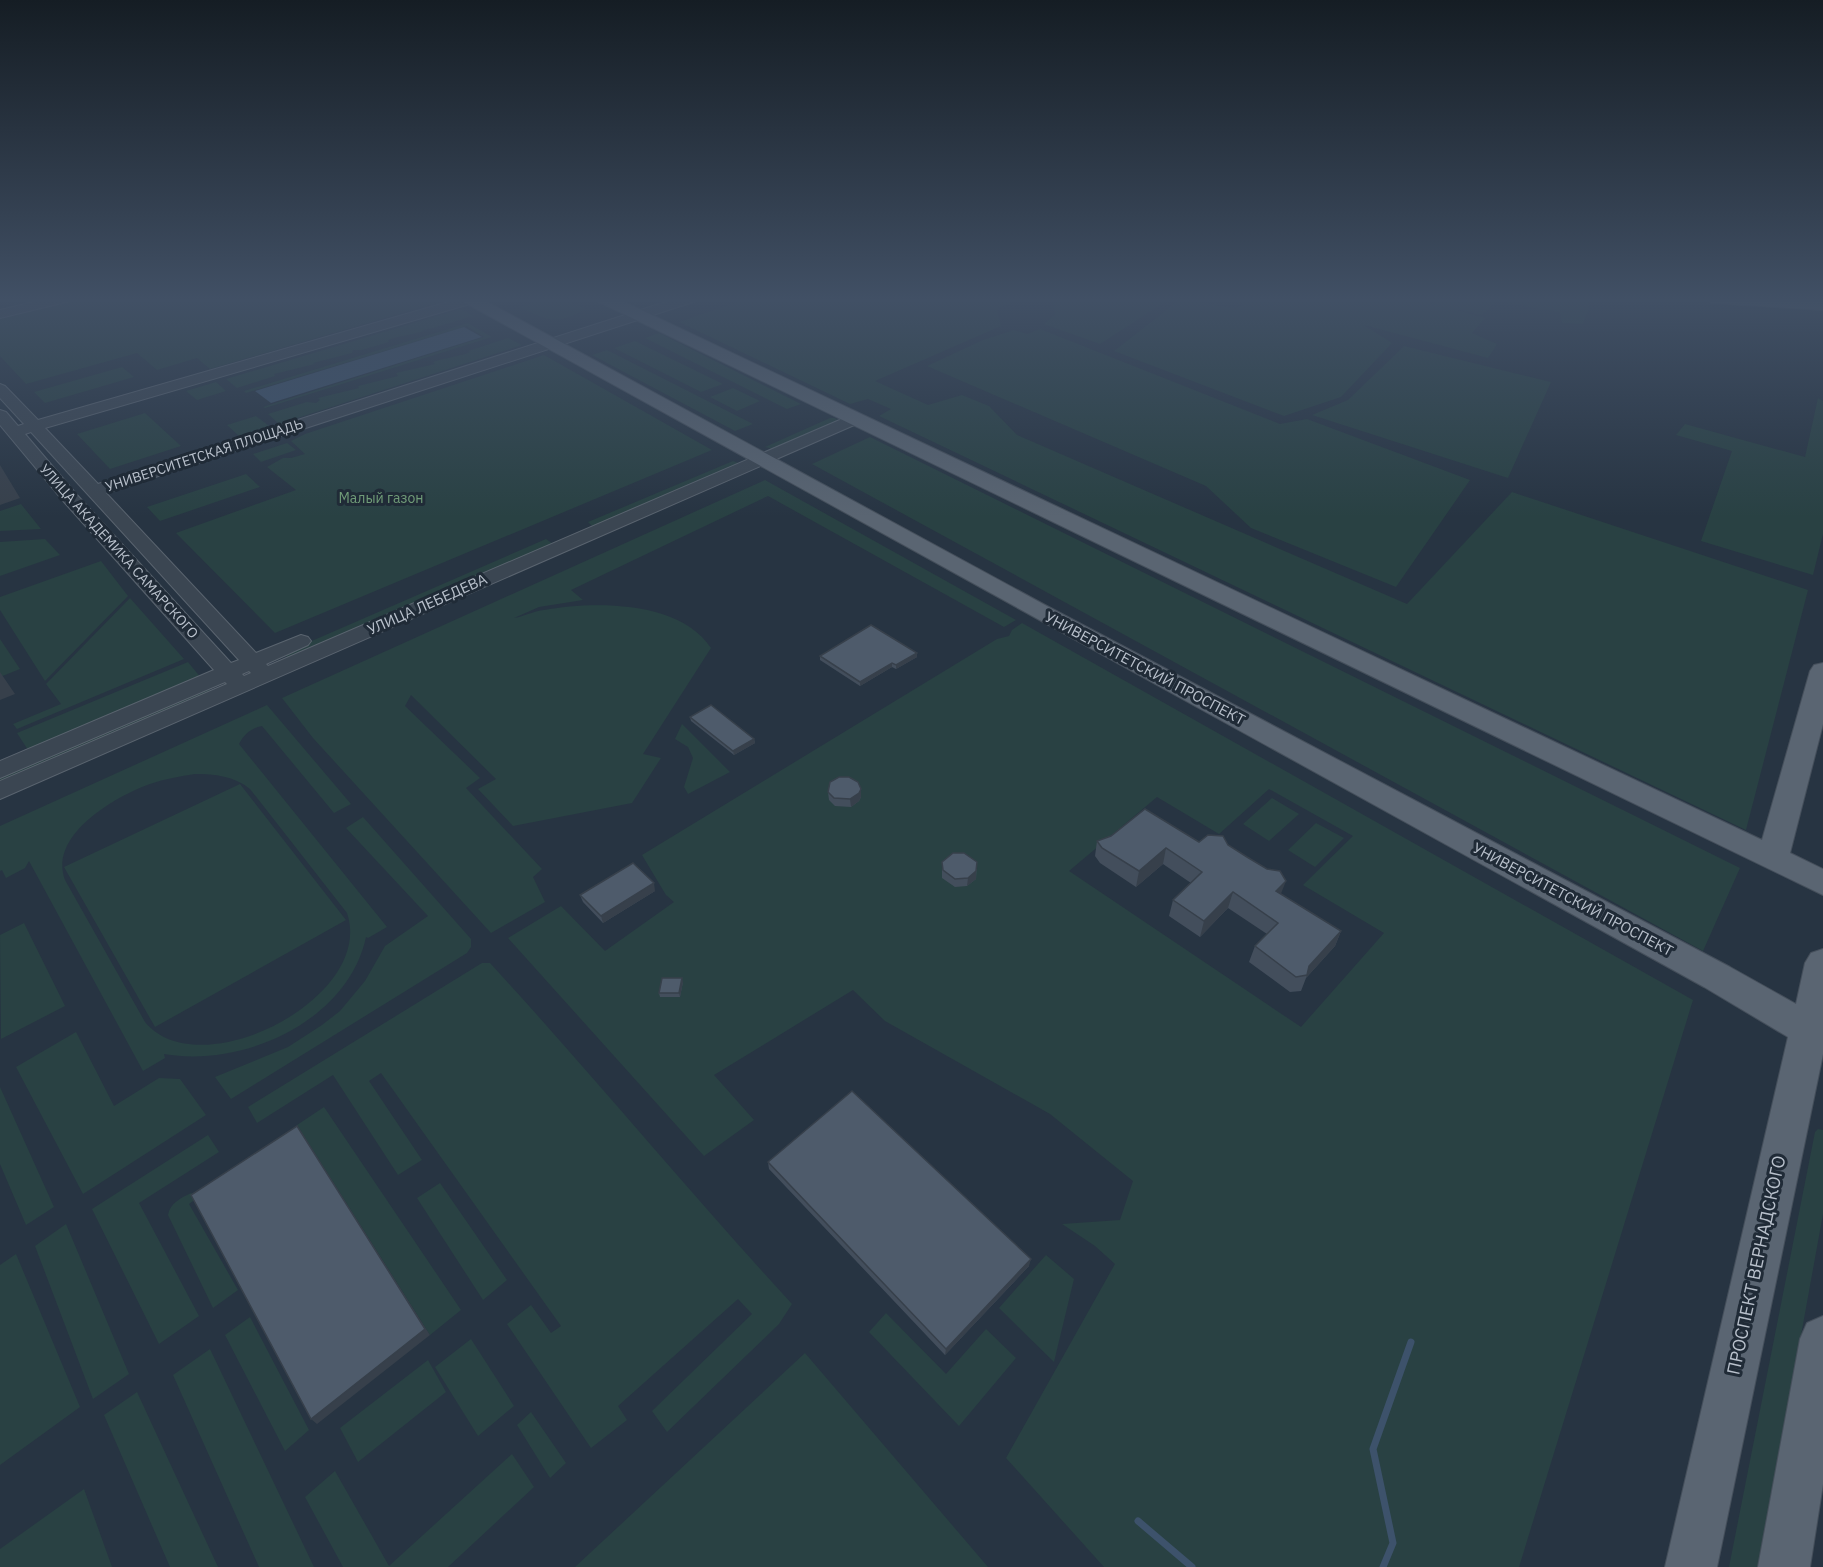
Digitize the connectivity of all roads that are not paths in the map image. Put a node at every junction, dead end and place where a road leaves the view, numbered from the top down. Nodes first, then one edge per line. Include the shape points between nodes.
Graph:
1 (221, 371) edge
2 (463, 371) edge
3 (600, 371) edge
4 (756, 371) edge
5 (0, 389) edge
6 (0, 415) edge
7 (847, 415) junction
8 (34, 426) junction
9 (14, 432) junction
10 (754, 455) junction
11 (94, 491) junction
12 (258, 668) junction
13 (1822, 676) edge
14 (234, 679) junction
15 (0, 770) edge
16 (0, 791) edge
17 (1773, 859) junction
18 (1823, 883) edge
19 (1823, 963) edge
20 (1815, 1034) edge
21 (1823, 1339) edge
22 (1691, 1567) edge
23 (1784, 1567) edge

1 - 8 street
2 - 11 street, УНИВЕРСИТЕТСКАЯ ПЛОЩАДЬ
3 - 10 main road, УНИВЕРСИТЕТСКИЙ ПРОСПЕКТ
4 - 7 main road
5 - 8 street, УЛИЦА АКАДЕМИКА САМАРСКОГО
6 - 9 street, УЛИЦА АКАДЕМИКА САМАРСКОГО
7 - 10 street, УЛИЦА ЛЕБЕДЕВА
7 - 17 main road
8 - 9 street
8 - 11 street, УЛИЦА АКАДЕМИКА САМАРСКОГО
9 - 14 street, УЛИЦА АКАДЕМИКА САМАРСКОГО
10 - 12 street, УЛИЦА ЛЕБЕДЕВА
10 - 20 main road, УНИВЕРСИТЕТСКИЙ ПРОСПЕКТ via 1717,977
11 - 12 street, УЛИЦА АКАДЕМИКА САМАРСКОГО
12 - 14 street, УЛИЦА ЛЕБЕДЕВА
13 - 17 main road
14 - 15 street, УЛИЦА ЛЕБЕДЕВА
14 - 16 street, УЛИЦА ЛЕБЕДЕВА
17 - 18 main road
19 - 20 main road, ПРОСПЕКТ ВЕРНАДСКОГО
20 - 22 main road, ПРОСПЕКТ ВЕРНАДСКОГО
21 - 23 main road

